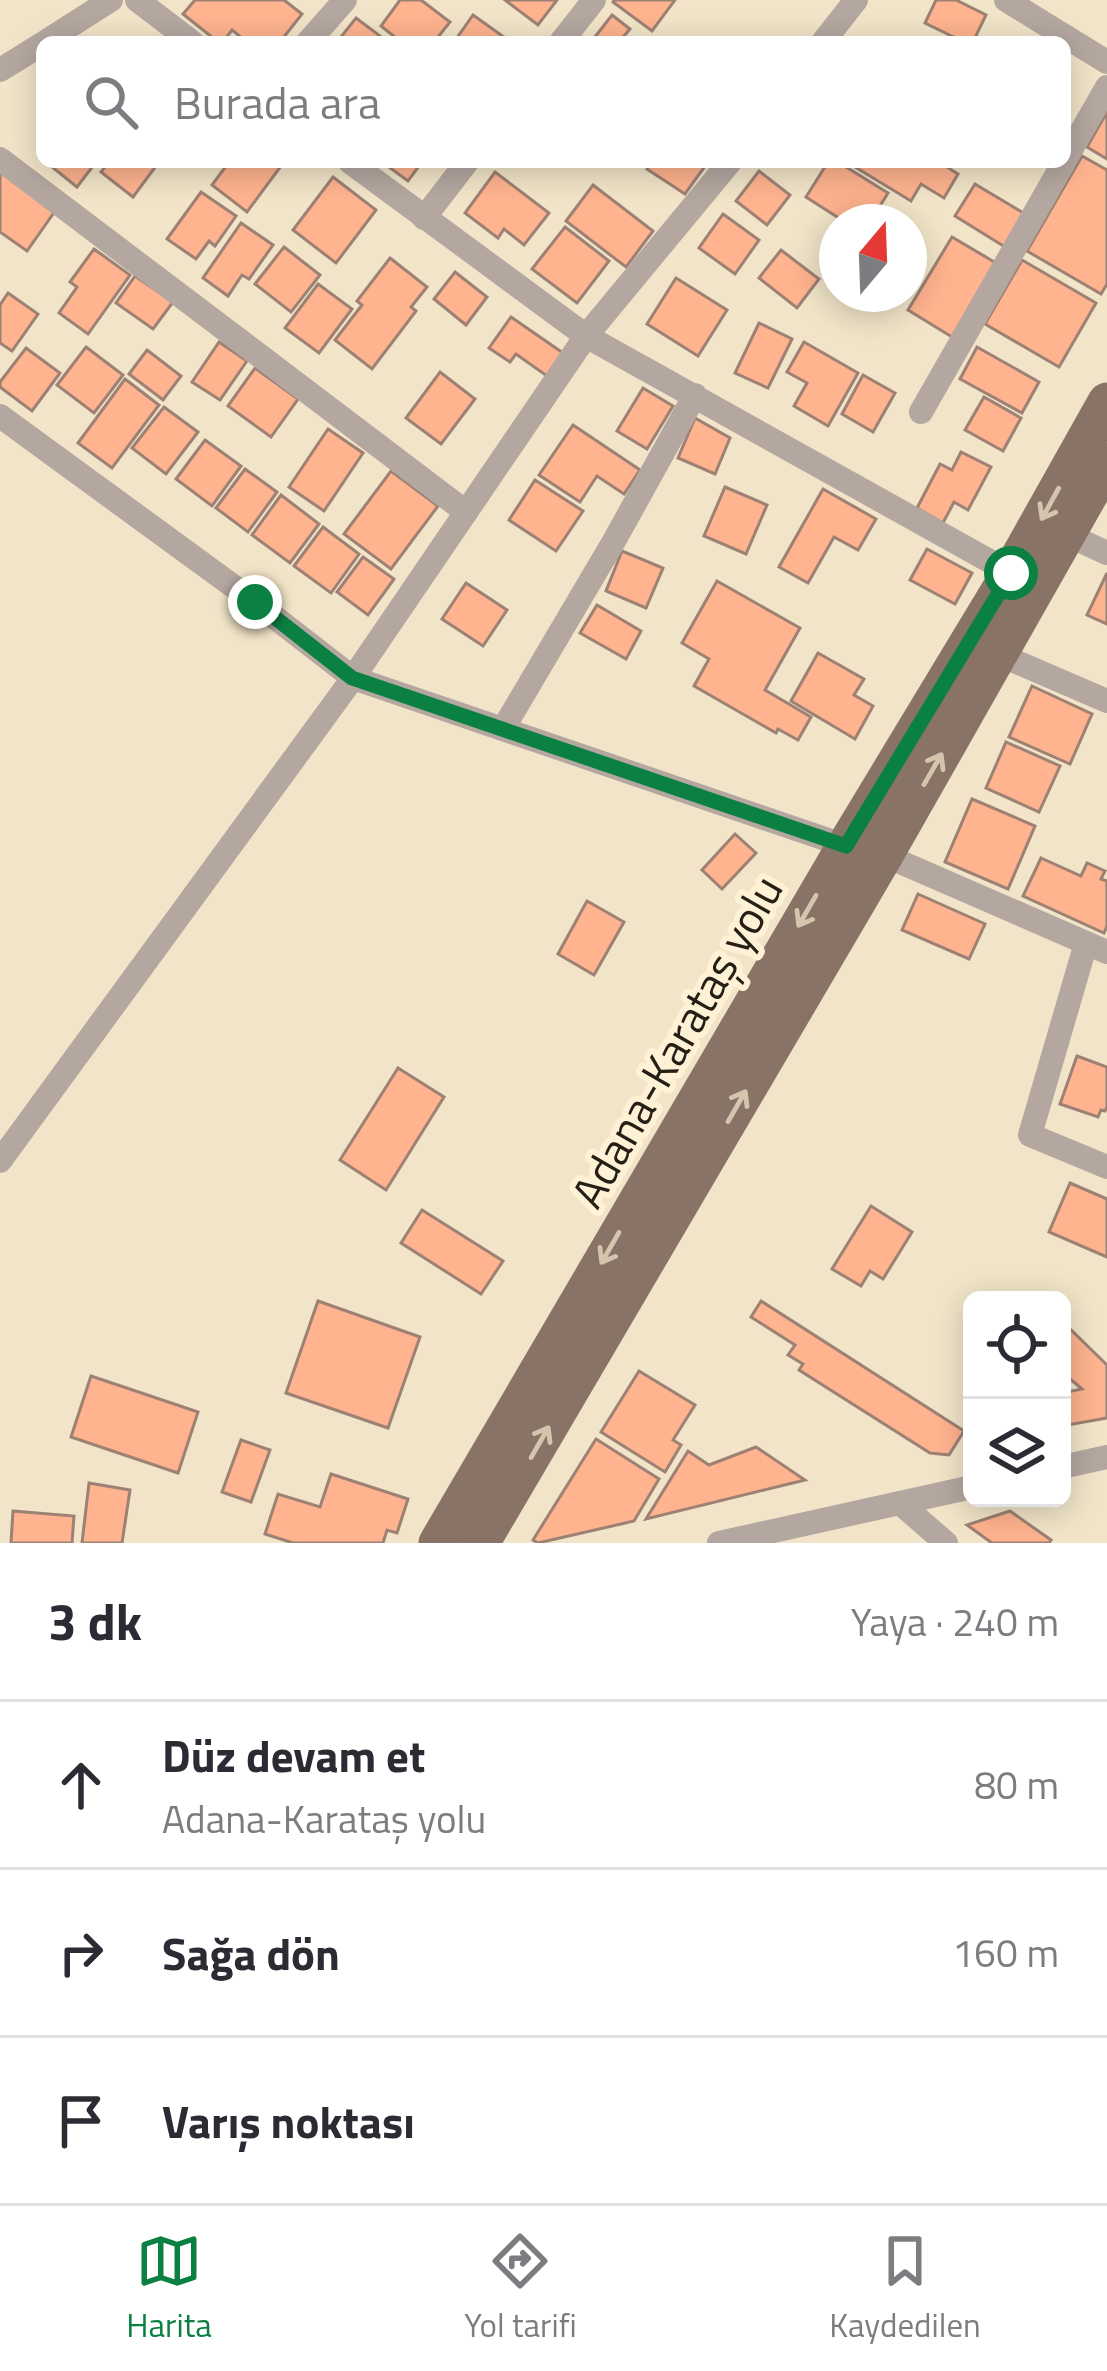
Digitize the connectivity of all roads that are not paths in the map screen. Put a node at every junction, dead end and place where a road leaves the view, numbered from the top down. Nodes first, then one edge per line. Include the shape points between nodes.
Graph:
1 (111, 0) edge
2 (137, 0) edge
3 (344, 0) edge
4 (594, 0) edge
5 (856, 0) edge
6 (1006, 0) edge
7 (54, 36) edge
8 (184, 36) edge
9 (313, 36) edge
10 (566, 36) edge
11 (828, 36) edge
12 (1065, 36) edge
13 (1071, 40) edge
14 (36, 47) edge
15 (1107, 62) edge
16 (0, 70) edge
17 (1107, 87) edge
18 (1071, 150) edge
19 (0, 159) edge
20 (358, 168) edge
21 (462, 168) edge
22 (725, 168) edge
23 (1061, 168) edge
24 (424, 218) junction
25 (586, 336) junction
26 (695, 395) junction
27 (1107, 402) edge
28 (921, 412) dead end
29 (0, 416) edge
30 (1107, 462) edge
31 (466, 512) junction
32 (1066, 534) junction
33 (1107, 553) edge
34 (1011, 573) junction
35 (998, 654) junction
36 (352, 678) junction
37 (1107, 700) edge
38 (502, 729) junction
39 (865, 851) junction
40 (1096, 947) edge
41 (0, 1160) edge
42 (1107, 1167) edge
43 (1107, 1457) edge
44 (1071, 1465) edge
45 (963, 1489) edge
46 (900, 1503) junction
47 (755, 1539) edge
48 (438, 1543) edge
49 (480, 1543) edge
50 (719, 1543) edge
51 (946, 1543) edge

1 - 7 street
2 - 8 street
3 - 9 street
4 - 10 street
5 - 11 street
6 - 12 street
13 - 15 street
14 - 16 street
17 - 18 street
19 - 31 street
20 - 24 street
21 - 24 street
22 - 25 street
23 - 28 street
24 - 25 street
25 - 26 street
25 - 31 street
26 - 34 street
26 - 38 street
27 -> 34 main road, Adana-Karataş yolu
29 - 36 street
30 - 32 main road, Adana-Karataş yolu
31 - 36 street
32 - 33 street
32 - 35 main road, Adana-Karataş yolu
34 - 39 main road, Adana-Karataş yolu
35 - 37 street
39 -> 35 main road, Adana-Karataş yolu
36 - 38 street
36 - 41 street
38 - 39 street
39 - 40 street
39 -> 48 main road, Adana-Karataş yolu
49 -> 39 main road, Adana-Karataş yolu
40 - 42 street via 1030,1135
43 - 44 street
45 - 46 street
46 - 47 street
46 - 51 street
47 - 50 street

